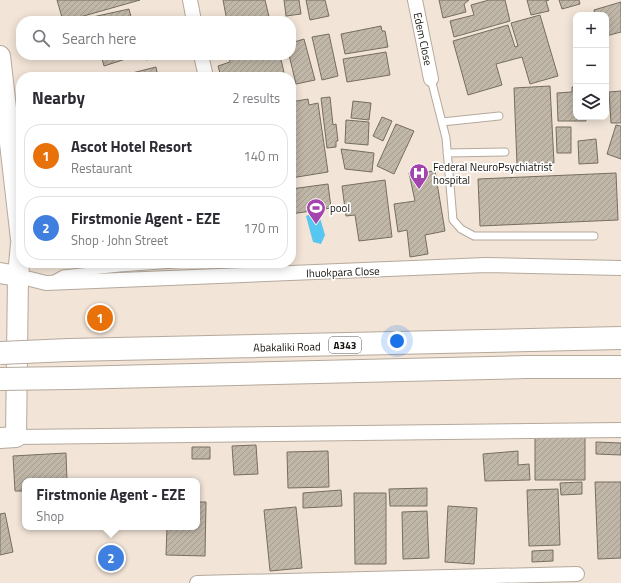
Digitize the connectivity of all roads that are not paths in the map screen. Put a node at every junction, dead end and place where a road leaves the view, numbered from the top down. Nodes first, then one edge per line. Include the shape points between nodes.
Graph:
1 (190, 0) edge
2 (415, 0) edge
3 (193, 16) edge
4 (0, 56) edge
5 (202, 60) edge
6 (205, 72) edge
7 (431, 79) joint
8 (499, 116) dead end
9 (442, 122) junction
10 (505, 152) dead end
11 (448, 153) junction
12 (16, 195) edge
13 (594, 236) dead end
14 (16, 256) edge
15 (119, 268) edge
16 (621, 268) edge
17 (9, 274) edge
18 (46, 283) junction
19 (621, 338) edge
20 (0, 353) edge
21 (621, 367) edge
22 (0, 379) edge
23 (621, 430) edge
24 (8, 438) edge
25 (577, 574) dead end
26 (197, 583) edge

1 - 3 street
2 - 7 street, Edem Close
4 - 12 main road
5 - 6 street
7 - 9 lane
8 - 9 lane
9 - 11 lane
10 - 11 lane
11 - 13 lane via 453,220 461,229 474,236
14 - 17 main road
15 - 18 lane via 63,274
16 - 18 street, Ihuokpara Close via 486,265
17 - 18 street, Ihuokpara Close
17 - 24 main road
19 - 20 highway, Abakaliki Road / A343, bridge
21 - 22 highway, bridge
23 - 24 street
25 - 26 street

